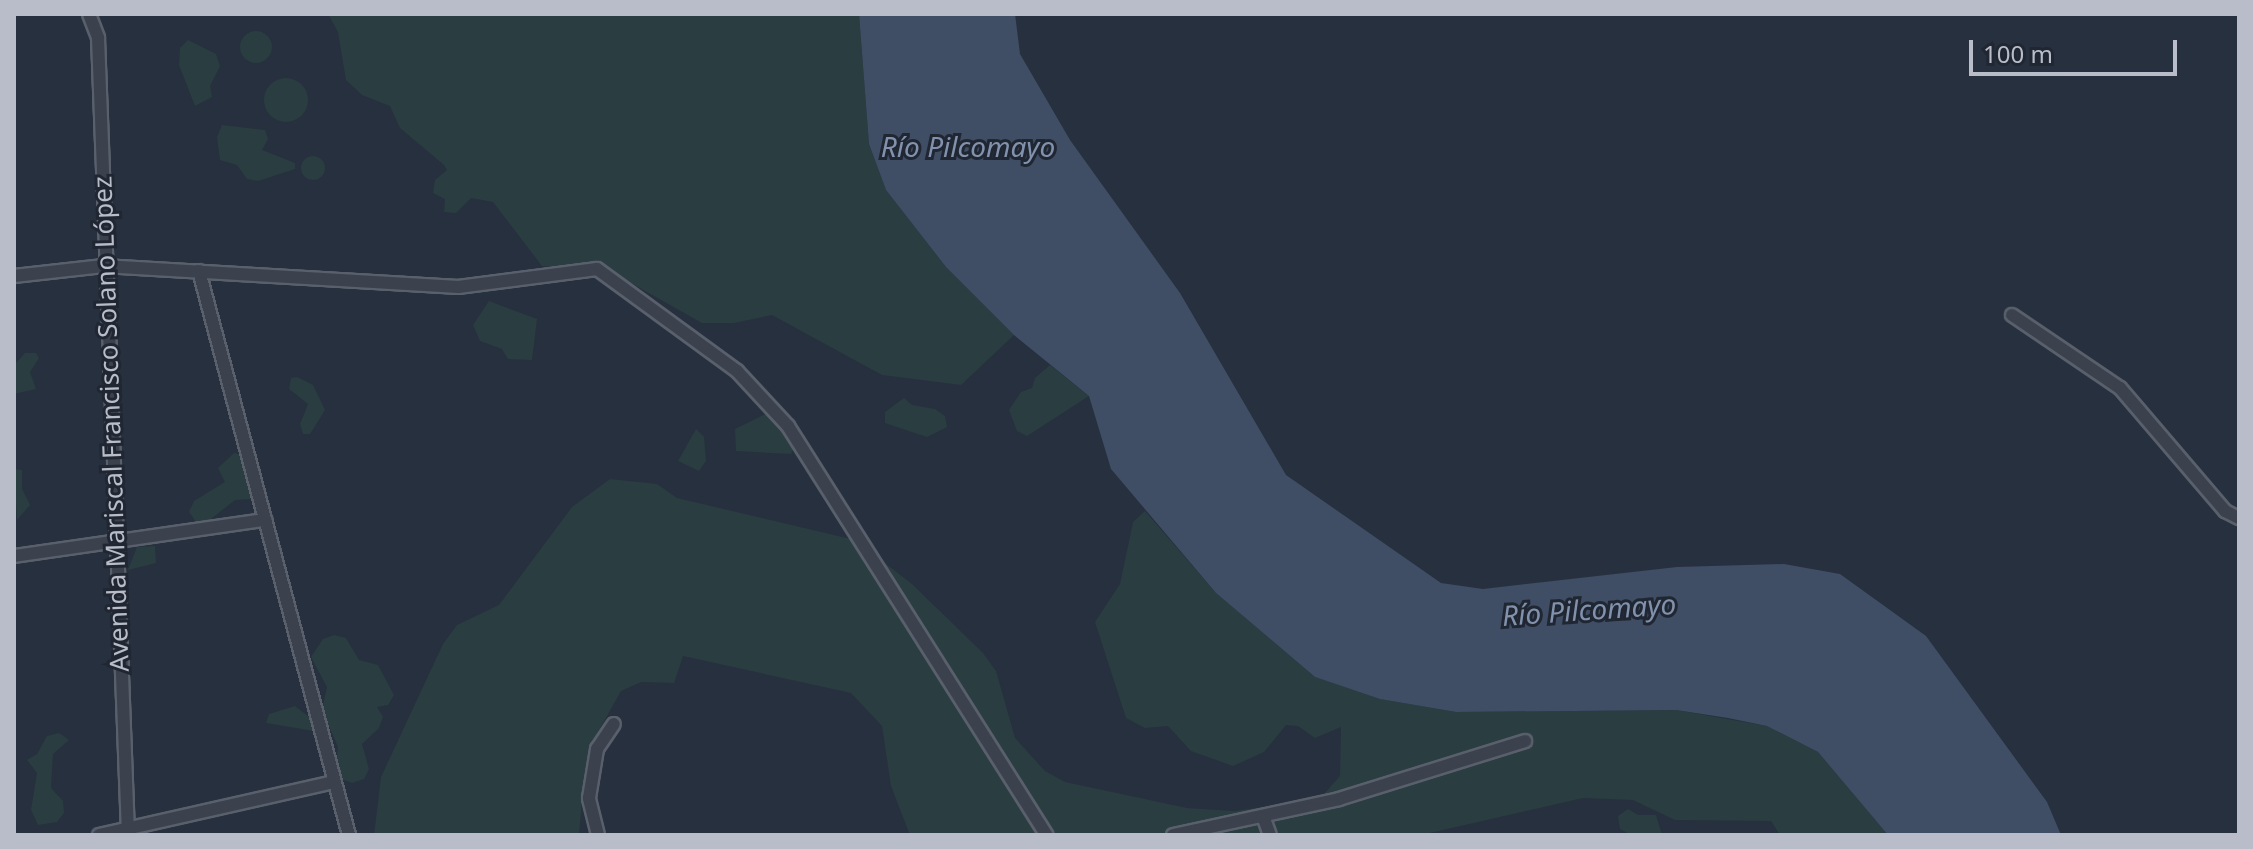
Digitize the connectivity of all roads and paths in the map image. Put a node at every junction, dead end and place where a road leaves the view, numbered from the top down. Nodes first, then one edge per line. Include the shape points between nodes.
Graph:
1 (89, 14) edge
2 (103, 266) junction
3 (199, 271) junction
4 (14, 276) edge
5 (2012, 315) dead end
6 (2239, 518) edge
7 (265, 520) junction
8 (114, 544) junction
9 (14, 556) edge
10 (614, 724) dead end
11 (1525, 741) dead end
12 (334, 782) junction
13 (1263, 816) junction
14 (1269, 832) edge
15 (127, 834) edge
16 (99, 835) edge
17 (349, 835) edge
18 (598, 835) edge
19 (1047, 835) edge
20 (1173, 835) edge

1 - 2 street, Avenida Mariscal Francisco Solano López via 98,38
2 - 3 street
2 - 4 street
2 - 8 street, Avenida Mariscal Francisco Solano López
3 - 7 street
3 - 19 street via 458,287 597,269 737,371 788,426
5 - 6 street via 2120,388 2225,511
7 - 8 street
7 - 12 street
8 - 9 street
8 - 15 street, Avenida Mariscal Francisco Solano López
10 - 18 street via 597,749 589,798
11 - 13 street via 1436,772
12 - 15 street
12 - 17 street
13 - 14 street
13 - 20 street
15 - 16 street

